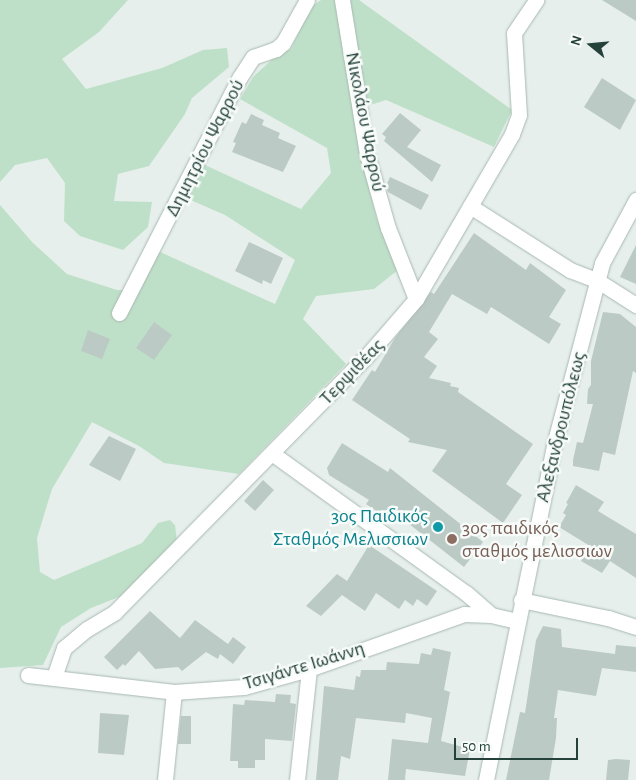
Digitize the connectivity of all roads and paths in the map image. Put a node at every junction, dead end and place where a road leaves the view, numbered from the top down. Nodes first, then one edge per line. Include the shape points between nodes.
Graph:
1 (307, 0) edge
2 (342, 0) edge
3 (536, 0) edge
4 (636, 200) edge
5 (470, 206) junction
6 (598, 281) junction
7 (416, 299) junction
8 (636, 305) edge
9 (119, 313) dead end
10 (273, 454) junction
11 (522, 600) junction
12 (491, 615) junction
13 (516, 621) junction
14 (636, 627) edge
15 (310, 668) junction
16 (28, 675) dead end
17 (54, 678) junction
18 (174, 692) junction
19 (165, 780) edge
20 (297, 780) edge
21 (486, 780) edge

1 - 9 street, Δημητρίου Ψαρρού via 283,43 253,57 240,77
2 - 7 street, Νικολάου Ψαρρού via 367,154 388,228
3 - 5 street, Τερψιθέας via 514,33 519,115 512,134
4 - 6 street, Αλεξανδρουπόλεως via 612,240
5 - 6 street via 570,270
5 - 7 street, Τερψιθέας
6 - 8 street
6 - 11 street, Αλεξανδρουπόλεως via 554,445
7 - 10 street, Τερψιθέας via 392,331
10 - 12 street via 466,593
10 - 17 street, Τερψιθέας via 115,612 87,628 64,648
11 - 13 street, Αλεξανδρουπόλεως
11 - 14 street
12 - 13 street, Τσιγάντε Ιωάννη
12 - 15 street, Τσιγάντε Ιωάννη via 464,614
13 - 21 street, Αλεξανδρουπόλεως
15 - 18 street, Τσιγάντε Ιωάννη via 244,687
15 - 20 street
16 - 17 street, Τσιγάντε Ιωάννη
17 - 18 street, Τσιγάντε Ιωάννη
18 - 19 street

